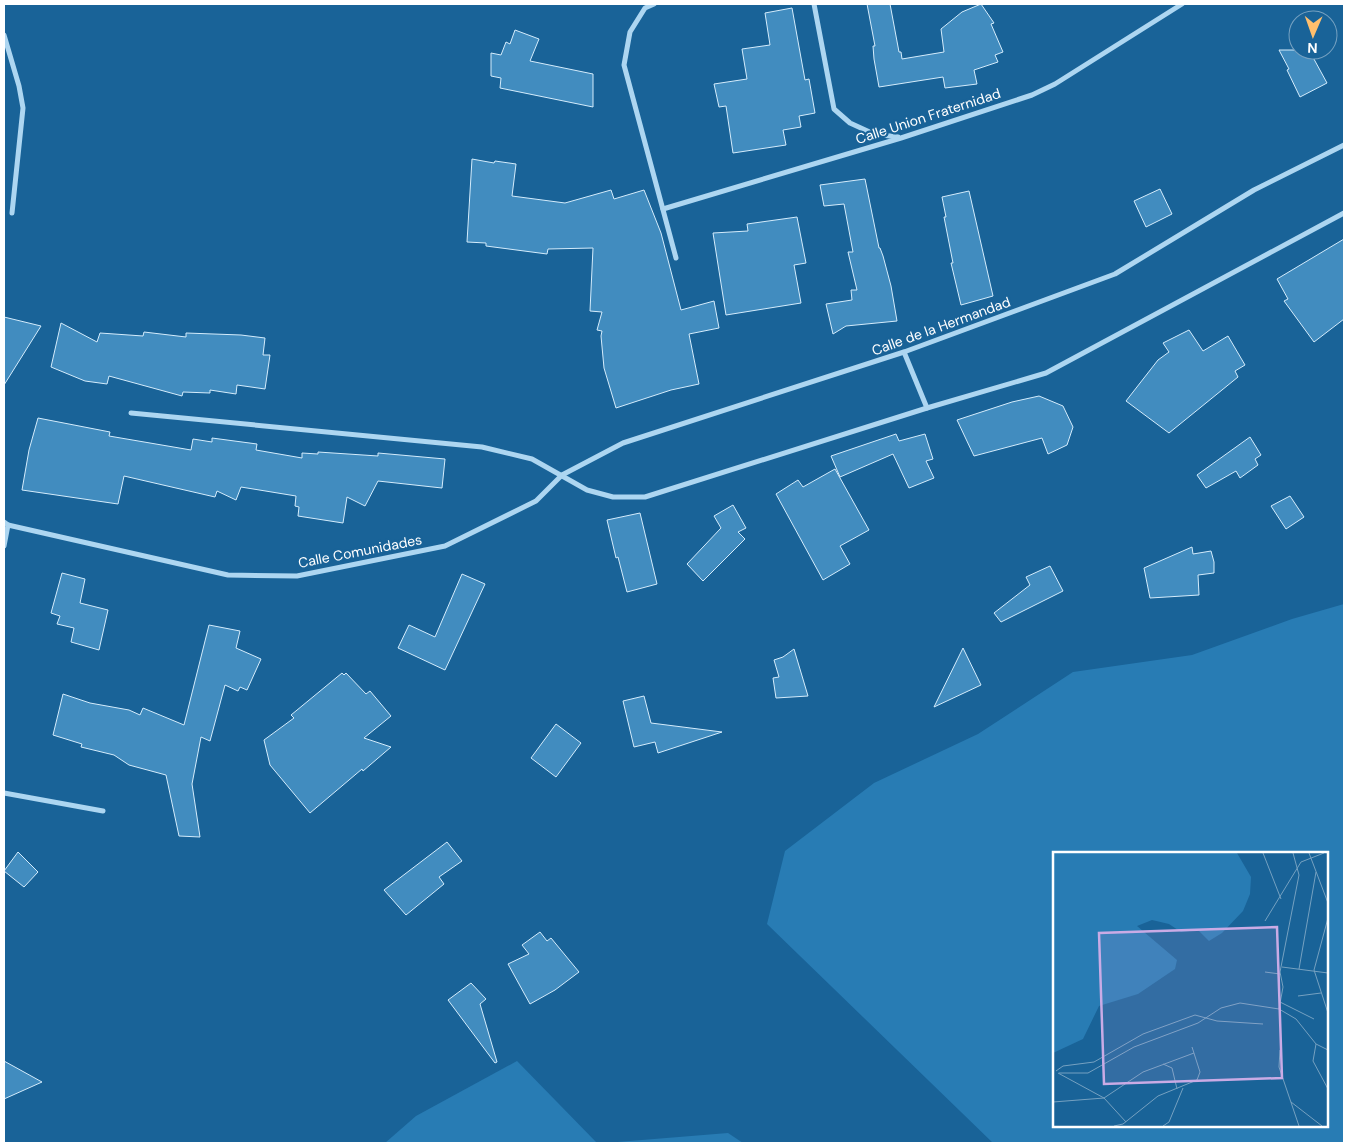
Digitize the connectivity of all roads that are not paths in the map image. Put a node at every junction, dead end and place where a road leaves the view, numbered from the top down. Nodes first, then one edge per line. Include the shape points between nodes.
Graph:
1 (654, 4) edge
2 (814, 4) edge
3 (1182, 4) edge
4 (4, 35) edge
5 (901, 138) junction
6 (1344, 145) edge
7 (664, 209) junction
8 (12, 213) dead end
9 (1344, 213) edge
10 (676, 258) dead end
11 (904, 352) junction
12 (927, 408) junction
13 (130, 413) dead end
14 (562, 475) junction
15 (536, 501) joint
16 (6, 524) edge
17 (4, 546) edge
18 (4, 793) edge
19 (103, 811) dead end

1 - 7 street via 645,8 630,32 624,65
2 - 5 street via 834,109 850,123 874,134
3 - 5 street, Calle Union Fraternidad via 1055,84 1032,95
4 - 8 street via 23,108
5 - 7 street, Calle Union Fraternidad
6 - 11 street, Calle de la Hermandad via 1254,190 1115,274
7 - 10 street
9 - 12 street via 1046,373
11 - 12 street
11 - 14 street, Calle de la Hermandad via 623,443
12 - 14 street via 645,496 613,497 587,490
13 - 14 street via 482,447 532,459
14 - 15 street, Calle de la Hermandad
15 - 16 street, Calle Comunidades via 446,546 297,576 228,575
16 - 17 street
18 - 19 street

